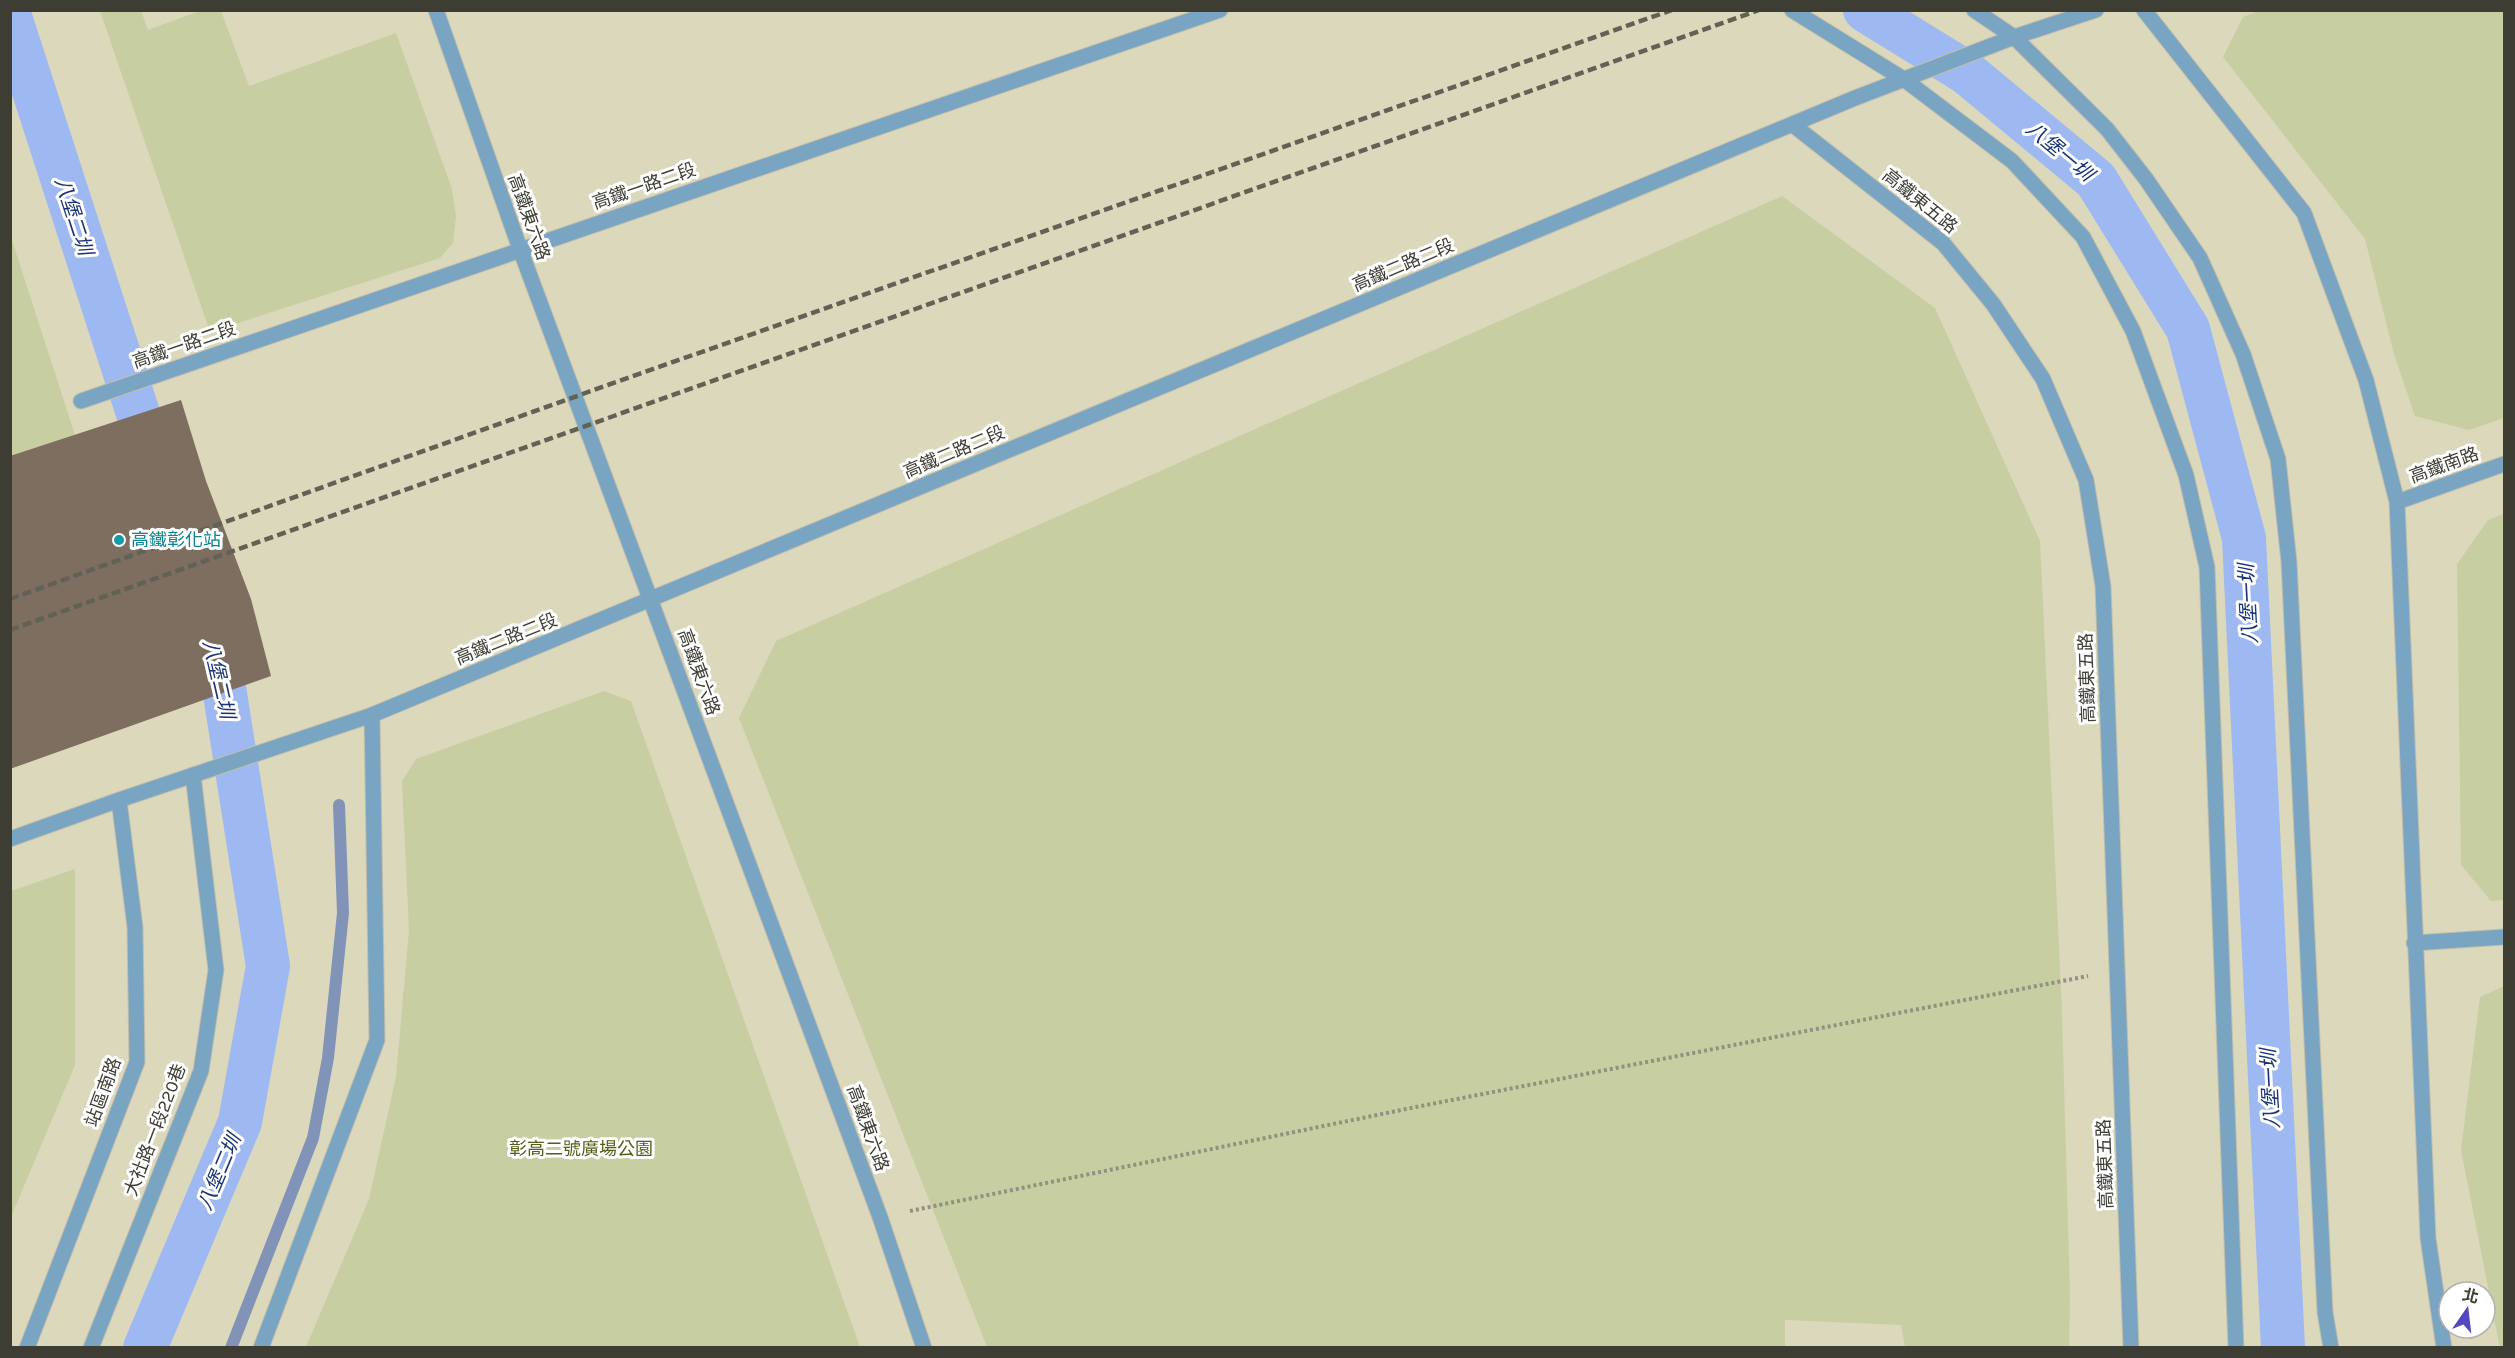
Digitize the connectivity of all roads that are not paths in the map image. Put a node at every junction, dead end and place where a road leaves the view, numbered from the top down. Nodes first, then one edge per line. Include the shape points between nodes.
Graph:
1 (436, 10) edge
2 (1220, 10) edge
3 (1792, 10) edge
4 (1974, 10) edge
5 (2096, 10) edge
6 (2144, 10) edge
7 (2014, 37) junction
8 (1905, 80) junction
9 (1792, 124) junction
10 (520, 249) junction
11 (81, 401) dead end
12 (2505, 464) edge
13 (2397, 502) junction
14 (651, 600) junction
15 (372, 715) junction
16 (192, 775) junction
17 (119, 800) junction
18 (10, 839) edge
19 (2505, 937) edge
20 (2414, 943) junction
21 (27, 1347) edge
22 (91, 1347) edge
23 (261, 1347) edge
24 (924, 1347) edge
25 (2131, 1347) edge
26 (2236, 1347) edge
27 (2331, 1347) edge
28 (2444, 1347) edge

1 - 10 street, 高鐵東六路
2 - 10 street, 高鐵一路二段
3 - 8 street
4 - 7 street
5 - 7 street, 高鐵二路二段
6 - 13 street via 2304,213 2366,380
7 - 8 street, 高鐵二路二段
7 - 27 street via 2107,129 2200,258 2242,354 2278,459 2289,562 2325,1312
8 - 9 street, 高鐵二路二段
8 - 26 street via 2012,160 2083,237 2133,332 2186,476 2207,567
9 - 14 street, 高鐵二路二段
9 - 25 street, 高鐵東五路 via 1943,243 1994,304 2043,379 2086,480 2103,586
10 - 11 street, 高鐵一路二段
10 - 14 street, 高鐵東六路
12 - 13 street, 高鐵南路
13 - 20 street
14 - 15 street, 高鐵二路二段
14 - 24 street, 高鐵東六路 via 880,1217
15 - 16 street, 高鐵二路二段
15 - 23 street via 378,1040
16 - 17 street, 高鐵二路二段
16 - 22 street, 大社路一段220巷 via 216,970 201,1071
17 - 18 street, 高鐵二路二段
17 - 21 street, 站區南路 via 135,927 137,1062
19 - 20 street
20 - 28 street via 2428,1238

